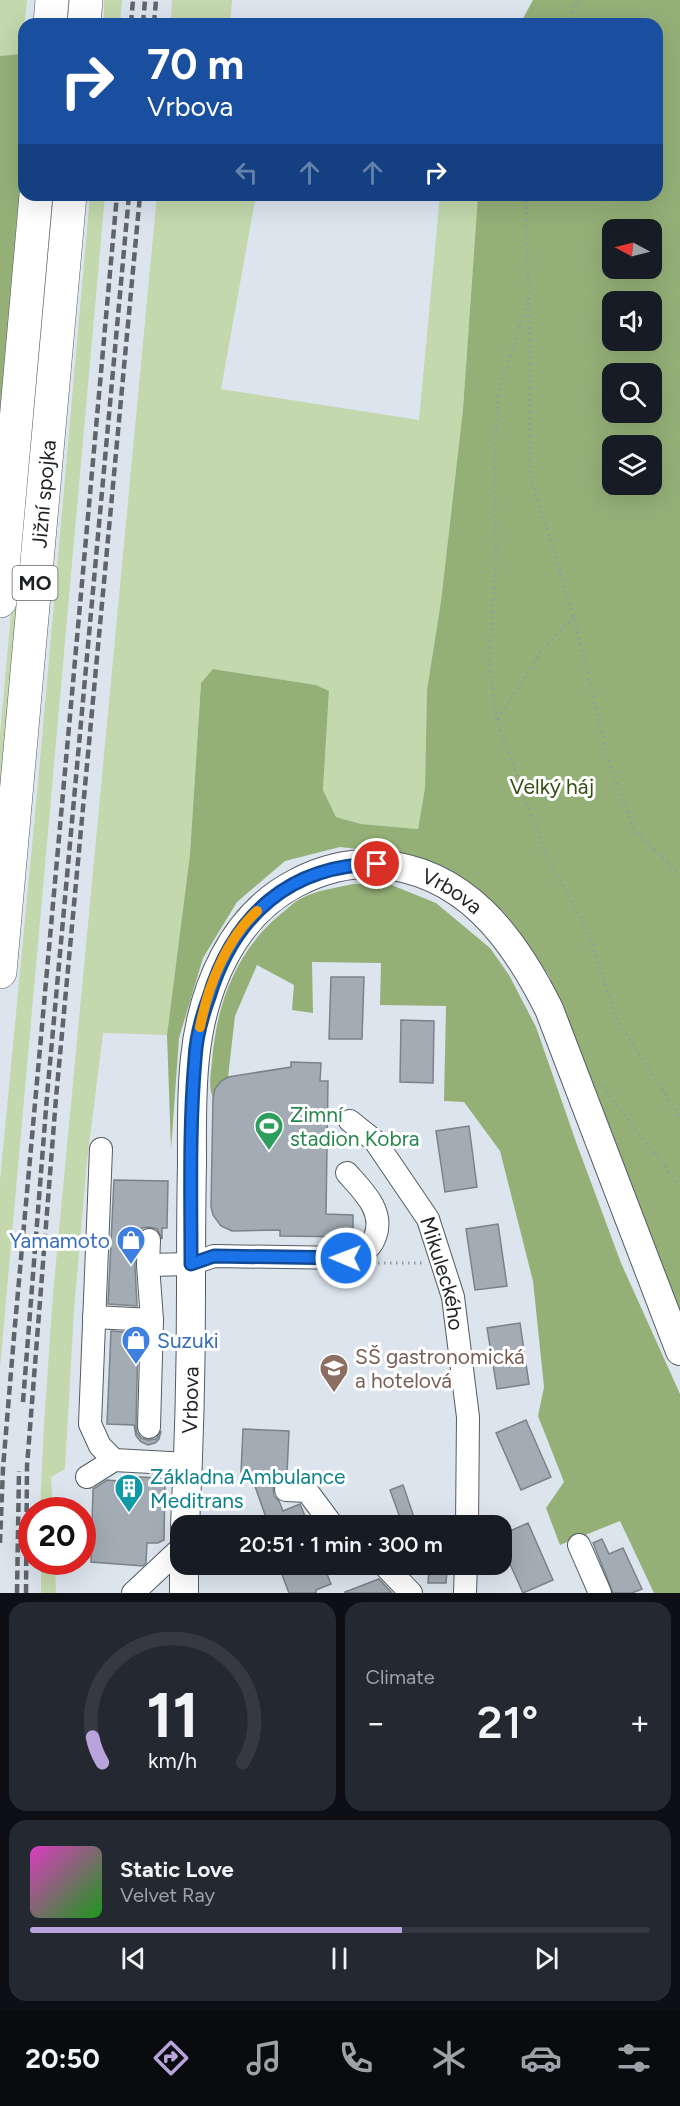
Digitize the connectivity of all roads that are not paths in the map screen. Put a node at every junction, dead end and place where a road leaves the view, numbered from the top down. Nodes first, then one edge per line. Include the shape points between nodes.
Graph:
1 (52, 0) edge
2 (86, 0) edge
3 (51, 18) edge
4 (84, 18) edge
5 (35, 201) edge
6 (68, 201) edge
7 (0, 601) edge
8 (0, 972) edge
9 (350, 1121) dead end
10 (101, 1149) dead end
11 (347, 1173) dead end
12 (148, 1240) dead end
13 (191, 1264) junction
14 (148, 1265) junction
15 (94, 1317) junction
16 (152, 1320) junction
17 (680, 1351) edge
18 (149, 1427) dead end
19 (114, 1460) junction
20 (188, 1464) junction
21 (87, 1477) dead end
22 (286, 1490) dead end
23 (186, 1515) edge
24 (325, 1515) edge
25 (467, 1515) edge
26 (579, 1545) dead end
27 (170, 1559) edge
28 (184, 1575) edge
29 (394, 1575) edge
30 (466, 1575) edge
31 (134, 1593) edge
32 (184, 1593) edge
33 (411, 1593) edge
34 (465, 1593) edge
35 (600, 1593) edge

1 - 3 highway
2 - 4 highway
5 - 7 highway, Jižní spojka / MO
6 - 8 highway, Jižní spojka / MO
9 - 25 street, Mikuleckého via 375,1141 428,1219 453,1297 468,1417
10 - 15 street
11 - 13 street via 368,1196 379,1227 362,1254 346,1258 214,1256
12 - 14 street
13 - 14 street
13 - 17 main road, Vrbova via 195,1057 214,977 231,944 251,917 279,892 304,878 354,864 408,868 440,880 470,900 495,923 531,973 549,1009
13 - 20 main road, Vrbova
14 - 16 street
15 - 16 street
15 - 19 street via 90,1424 100,1446
16 - 18 street
19 - 20 street
19 - 21 street
20 - 23 main road, Vrbova
22 - 24 street via 307,1491
26 - 35 street
27 - 31 street
28 - 32 main road
29 - 33 street
30 - 34 street

